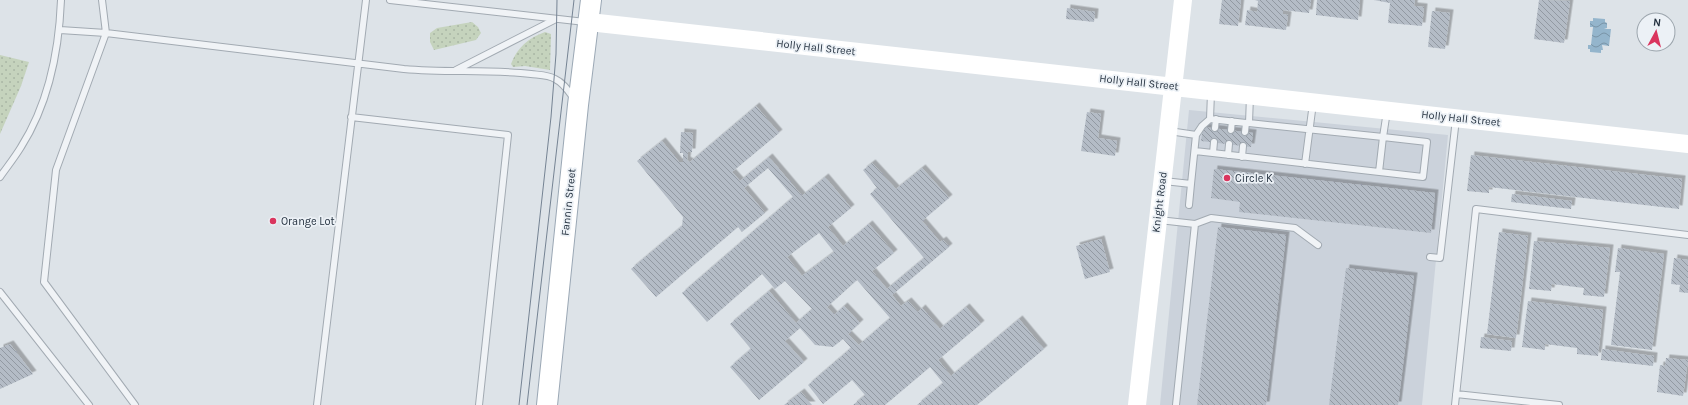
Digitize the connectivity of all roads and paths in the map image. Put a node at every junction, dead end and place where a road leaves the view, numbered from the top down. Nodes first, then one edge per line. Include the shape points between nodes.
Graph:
1 (62, 0) edge
2 (102, 0) edge
3 (366, 0) edge
4 (390, 0) edge
5 (591, 0) edge
6 (1183, 0) edge
7 (556, 19) junction
8 (589, 22) junction
9 (60, 30) junction
10 (106, 33) junction
11 (357, 63) junction
12 (455, 70) junction
13 (1172, 86) junction
14 (1212, 90) junction
15 (1250, 94) junction
16 (1313, 102) junction
17 (578, 105) junction
18 (1387, 110) junction
19 (351, 117) junction
20 (1456, 118) junction
21 (1213, 119) junction
22 (1232, 121) junction
23 (1247, 123) junction
24 (1215, 128) dead end
25 (1167, 130) junction
26 (1231, 130) dead end
27 (1309, 130) junction
28 (1245, 132) dead end
29 (1196, 135) junction
30 (1383, 137) junction
31 (1214, 142) dead end
32 (1229, 144) dead end
33 (1688, 144) edge
34 (1243, 146) dead end
35 (1195, 152) junction
36 (1212, 154) junction
37 (1228, 155) junction
38 (1242, 157) junction
39 (1305, 164) junction
40 (1379, 172) junction
41 (0, 177) edge
42 (1161, 181) junction
43 (1191, 184) junction
44 (1189, 205) dead end
45 (1157, 220) junction
46 (1195, 224) junction
47 (1688, 235) edge
48 (1318, 245) dead end
49 (1430, 257) dead end
50 (0, 292) edge
51 (1456, 394) junction
52 (90, 405) edge
53 (136, 405) edge
54 (317, 405) edge
55 (479, 405) edge
56 (548, 405) edge
57 (1137, 405) edge
58 (1176, 405) edge
59 (1455, 405) edge
60 (1559, 405) edge

1 - 9 lane
2 - 10 lane
3 - 11 lane
4 - 7 lane
5 - 8 main road, Fannin Street
6 - 13 street, Knight Road
7 - 8 lane
7 - 12 lane
8 - 13 street, Holly Hall Street
8 - 17 main road, Fannin Street
9 - 10 lane
9 - 41 lane via 53,68 42,104 22,145
10 - 11 lane
10 - 53 lane via 56,170 44,282
11 - 12 lane via 431,72
11 - 19 lane
12 - 17 lane via 520,73 555,78 564,85
13 - 14 street, Holly Hall Street
13 - 25 street, Knight Road
14 - 15 street, Holly Hall Street
14 - 21 lane
15 - 16 street, Holly Hall Street
15 - 23 lane
16 - 18 street, Holly Hall Street
16 - 27 lane
17 - 56 main road, Fannin Street
18 - 20 street, Holly Hall Street
18 - 30 lane
19 - 54 lane
19 - 55 lane via 508,135
20 - 33 street, Holly Hall Street
20 - 49 lane via 1440,258
21 - 22 lane
21 - 24 lane
21 - 29 lane via 1202,126
22 - 23 lane
22 - 26 lane
23 - 27 lane
23 - 28 lane
25 - 29 lane
25 - 42 street, Knight Road
27 - 30 lane
27 - 39 lane
29 - 35 lane
30 - 40 lane
30 - 40 lane via 1427,142 1423,177
31 - 36 lane
32 - 37 lane
34 - 38 lane
35 - 36 lane
35 - 43 lane
36 - 37 lane
37 - 38 lane
38 - 39 lane
39 - 40 lane
42 - 43 lane
42 - 45 street, Knight Road
43 - 44 lane
45 - 46 lane
45 - 57 street, Knight Road
46 - 48 lane via 1211,218 1295,228
46 - 58 lane
47 - 51 lane via 1476,209
50 - 52 lane
51 - 59 lane
51 - 60 lane

